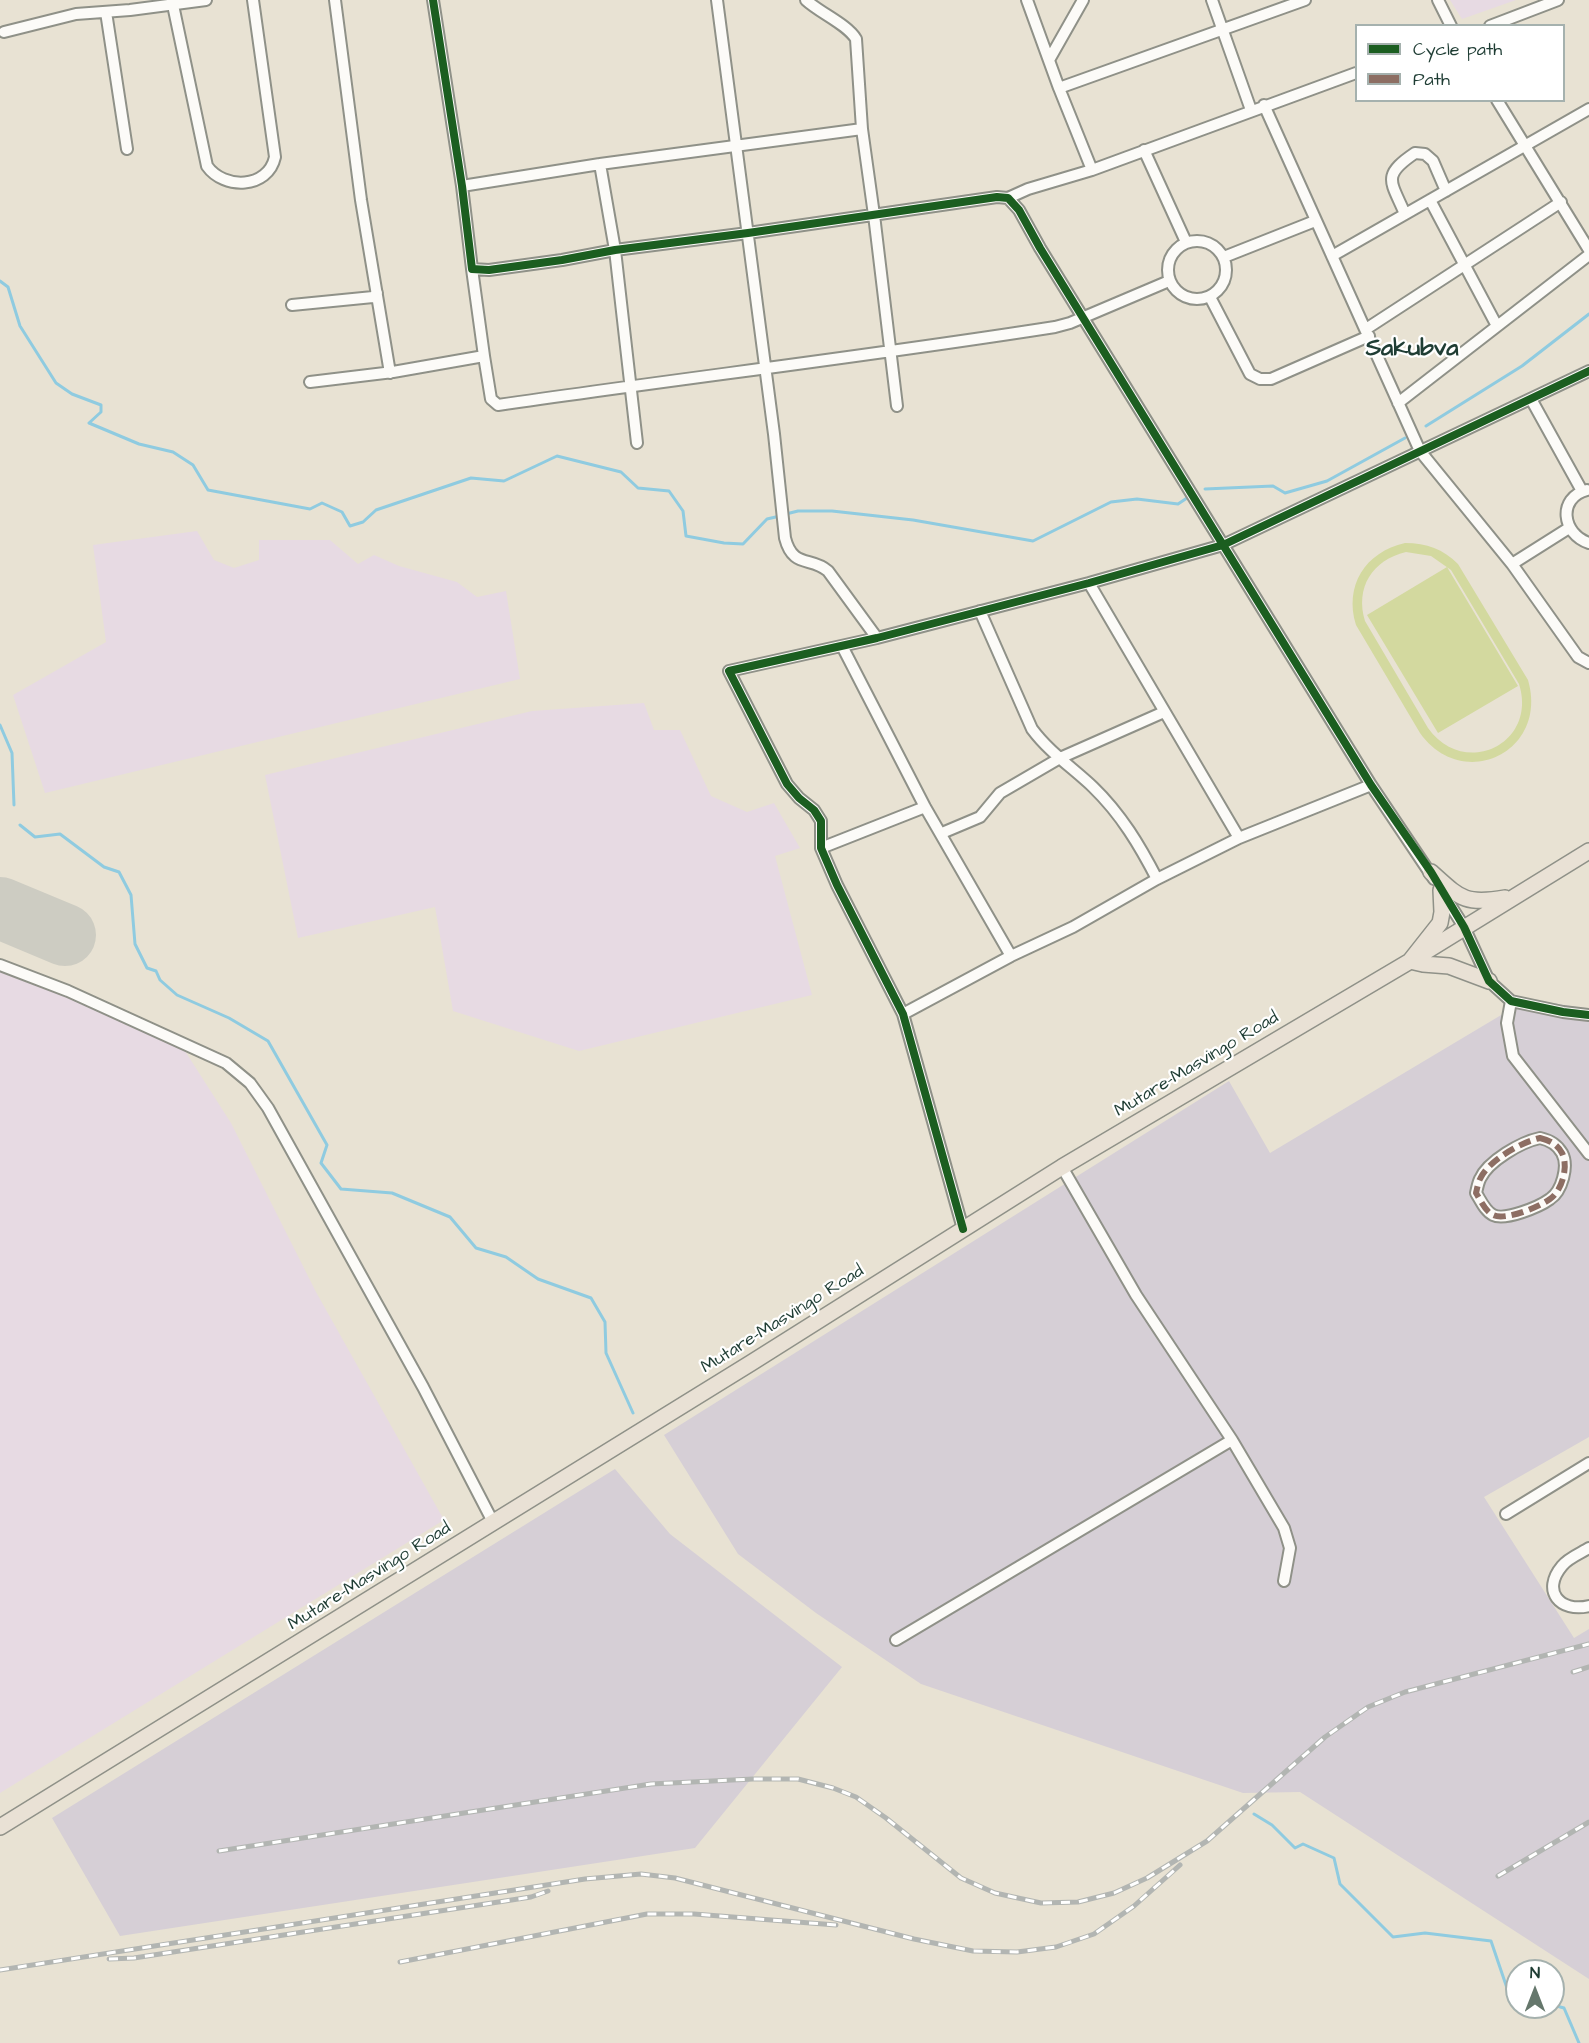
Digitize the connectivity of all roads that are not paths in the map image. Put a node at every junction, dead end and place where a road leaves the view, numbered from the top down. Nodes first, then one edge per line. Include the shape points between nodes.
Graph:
1 (206, 0) edge
2 (253, 0) edge
3 (335, 0) edge
4 (433, 0) edge
5 (717, 0) edge
6 (806, 0) edge
7 (1027, 0) edge
8 (1083, 0) edge
9 (1212, 0) edge
10 (1305, 0) edge
11 (1438, 0) edge
12 (1558, 0) edge
13 (173, 5) junction
14 (106, 12) junction
15 (1450, 24) edge
16 (1495, 24) edge
17 (1222, 28) junction
18 (4, 32) dead end
19 (1048, 60) junction
20 (1355, 73) edge
21 (1059, 88) junction
22 (1498, 102) edge
23 (1264, 105) junction
24 (1589, 109) edge
25 (1251, 110) junction
26 (862, 129) junction
27 (735, 146) junction
28 (1526, 146) junction
29 (127, 149) dead end
30 (1144, 150) junction
31 (600, 164) junction
32 (1092, 170) junction
33 (462, 186) junction
34 (1446, 191) junction
35 (1008, 198) junction
36 (1430, 200) junction
37 (1561, 202) junction
38 (1406, 214) junction
39 (874, 215) junction
40 (1315, 221) junction
41 (748, 233) junction
42 (1186, 242) junction
43 (1589, 249) edge
44 (615, 250) junction
45 (1589, 255) edge
46 (1332, 256) junction
47 (1224, 257) junction
48 (1464, 265) junction
49 (472, 269) junction
50 (1169, 281) junction
51 (377, 293) junction
52 (1210, 297) junction
53 (292, 305) dead end
54 (1083, 316) junction
55 (1497, 326) junction
56 (1367, 332) junction
57 (891, 353) junction
58 (484, 356) junction
59 (764, 368) junction
60 (1589, 371) edge
61 (390, 373) junction
62 (310, 382) dead end
63 (630, 386) junction
64 (1532, 399) junction
65 (1398, 403) junction
66 (897, 406) dead end
67 (637, 443) dead end
68 (1420, 451) junction
69 (1586, 490) edge
70 (1569, 528) junction
71 (1589, 543) edge
72 (1223, 545) junction
73 (1512, 564) junction
74 (1089, 583) junction
75 (980, 611) junction
76 (877, 638) junction
77 (842, 646) junction
78 (1589, 663) edge
79 (1164, 712) junction
80 (1060, 758) junction
81 (1371, 785) junction
82 (925, 807) junction
83 (942, 833) junction
84 (1239, 838) junction
85 (822, 849) junction
86 (1589, 851) edge
87 (1431, 872) junction
88 (1157, 879) junction
89 (1441, 890) junction
90 (1515, 896) junction
91 (1464, 927) junction
92 (1011, 956) junction
93 (1410, 961) junction
94 (0, 965) edge
95 (1490, 981) junction
96 (1511, 1001) junction
97 (903, 1014) junction
98 (1589, 1015) edge
99 (1589, 1154) edge
100 (1062, 1167) junction
101 (1485, 1208) joint
102 (963, 1229) junction
103 (1232, 1440) junction
104 (1589, 1463) edge
105 (1506, 1514) dead end
106 (493, 1522) junction
107 (1589, 1548) edge
108 (1284, 1581) dead end
109 (1589, 1606) edge
110 (896, 1640) dead end
111 (60, 1789) junction
112 (0, 1816) edge
113 (0, 1827) edge

1 - 13 street
2 - 13 street via 275,157 269,171 257,181 241,182 220,178 207,166
3 - 51 street
4 - 33 street
5 - 27 street
6 - 26 street via 856,39
7 - 19 street
8 - 19 street
9 - 17 street
10 - 17 street
11 - 15 street
12 - 16 street
13 - 14 street
14 - 18 street via 76,14
14 - 29 street
17 - 21 street
17 - 25 street
19 - 21 street
20 - 23 street
21 - 32 street
22 - 28 street
23 - 25 street
23 - 40 street
24 - 28 street
25 - 30 street
26 - 27 street
26 - 39 street
27 - 31 street
27 - 41 street
28 - 34 street
28 - 37 street
30 - 32 street
30 - 42 street
31 - 33 street
31 - 44 street
32 - 35 street
33 - 49 street
34 - 36 street
34 - 38 street via 1433,161 1425,154 1415,153 1396,166 1392,174
35 - 39 street
35 - 54 street via 1020,210
36 - 38 street
36 - 48 street
37 - 43 street
37 - 48 street
38 - 46 street
39 - 41 street
39 - 57 street
40 - 46 street
40 - 47 street
41 - 44 street
41 - 59 street
42 - 47 street via 1212,244
42 - 50 street via 1172,253 1167,270
44 - 49 street via 500,269
44 - 63 street
45 - 55 street
46 - 56 street
47 - 52 street via 1226,277
48 - 55 street
48 - 56 street
49 - 58 street
50 - 52 street via 1186,297
50 - 54 street
51 - 53 street via 374,297
51 - 61 street
52 - 56 street via 1250,374 1260,379 1271,380
54 - 57 street via 1056,327
54 - 72 street
55 - 65 street
56 - 65 street
57 - 59 street
57 - 66 street
58 - 61 street
58 - 63 street via 492,401 498,405
59 - 63 street
59 - 76 street via 789,549 802,561 828,571
60 - 64 street
61 - 62 street
63 - 67 street
64 - 68 street
64 - 69 street
65 - 68 street
68 - 72 street
68 - 73 street
69 - 70 street via 1570,503 1566,519
70 - 71 street
70 - 73 street
72 - 74 street
72 - 81 street
73 - 78 street via 1578,657
74 - 75 street
74 - 79 street
75 - 76 street
75 - 80 street via 1032,729
76 - 77 street
77 - 82 street
77 - 85 street via 729,671 787,784 821,820
79 - 80 street
79 - 84 street
80 - 83 street via 1000,793 980,817
80 - 88 street via 1118,815
81 - 84 street
81 - 87 street
82 - 83 street
82 - 85 street
83 - 92 street
84 - 88 street
85 - 97 street
86 - 90 highway, Mutare-Masvingo Road
87 - 89 street
87 - 90 highway via 1455,893 1473,902
88 - 92 street via 1073,927
89 - 91 street
89 - 93 highway via 1440,923
90 - 91 highway, Mutare-Masvingo Road
91 - 93 highway, Mutare-Masvingo Road
91 - 95 street
92 - 97 street
93 - 95 highway via 1449,966
93 - 100 highway, Mutare-Masvingo Road
94 - 106 street via 68,991 218,1059 250,1083 268,1108 423,1387
95 - 96 street
96 - 98 street
96 - 99 street via 1507,1023 1513,1056
97 - 102 street
100 - 102 highway, Mutare-Masvingo Road
100 - 103 street via 1136,1295
101 - 101 street via 1476,1193 1480,1178 1491,1164 1527,1141 1551,1141 1562,1154 1563,1179 1550,1199 1504,1217 1494,1216
102 - 106 highway, Mutare-Masvingo Road
103 - 108 street via 1284,1528 1290,1548
103 - 110 street
104 - 105 street
106 - 111 highway, Mutare-Masvingo Road
107 - 109 street via 1562,1565 1553,1580 1553,1591 1559,1602 1569,1607
111 - 112 highway via 42,1790
111 - 113 highway, Mutare-Masvingo Road

